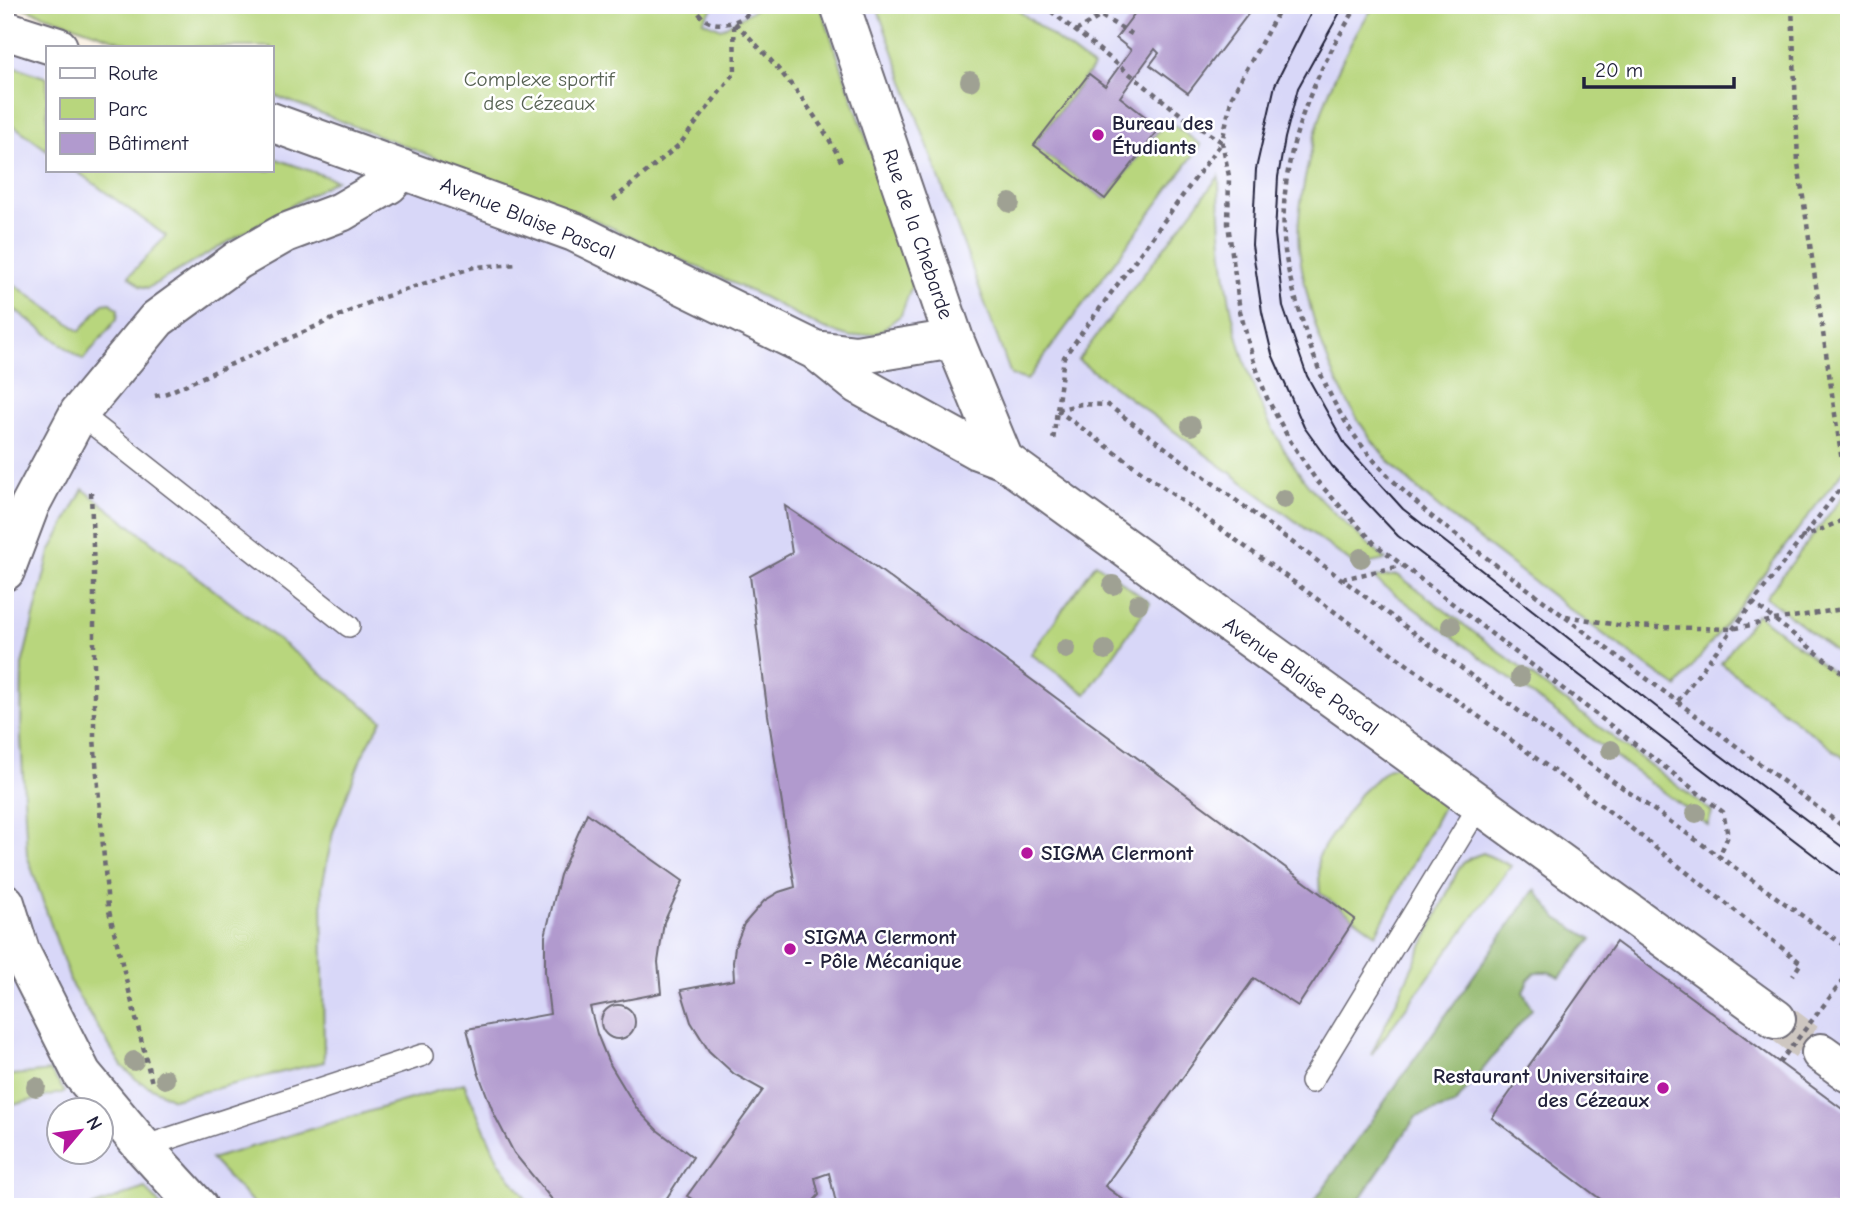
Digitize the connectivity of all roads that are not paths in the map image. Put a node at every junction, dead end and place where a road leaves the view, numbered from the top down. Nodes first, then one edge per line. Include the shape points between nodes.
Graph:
1 (840, 5) edge
2 (5, 30) edge
3 (55, 46) edge
4 (273, 123) edge
5 (402, 169) junction
6 (954, 339) junction
7 (815, 350) junction
8 (76, 419) junction
9 (1004, 460) junction
10 (5, 571) edge
11 (349, 626) dead end
12 (1479, 806) junction
13 (5, 904) edge
14 (1776, 1019) tunnel mouth
15 (423, 1055) dead end
16 (1311, 1082) dead end
17 (155, 1143) junction
18 (198, 1207) edge

1 - 6 street, Rue de la Chebarde
2 - 3 street
4 - 5 street, Avenue Blaise Pascal
5 - 7 street, Avenue Blaise Pascal via 574,232
5 - 8 street via 389,184 341,212 285,233 238,260 157,320
6 - 7 street, Avenue Blaise Pascal via 856,355
6 - 9 street, Rue de la Chebarde
7 - 9 street, Avenue Blaise Pascal via 857,384 977,450
8 - 10 street via 30,505
8 - 11 lane
9 - 12 street, Avenue Blaise Pascal
12 - 14 street, Avenue Blaise Pascal
12 - 16 lane
13 - 17 street via 20,951 82,1074
15 - 17 lane
17 - 18 street

